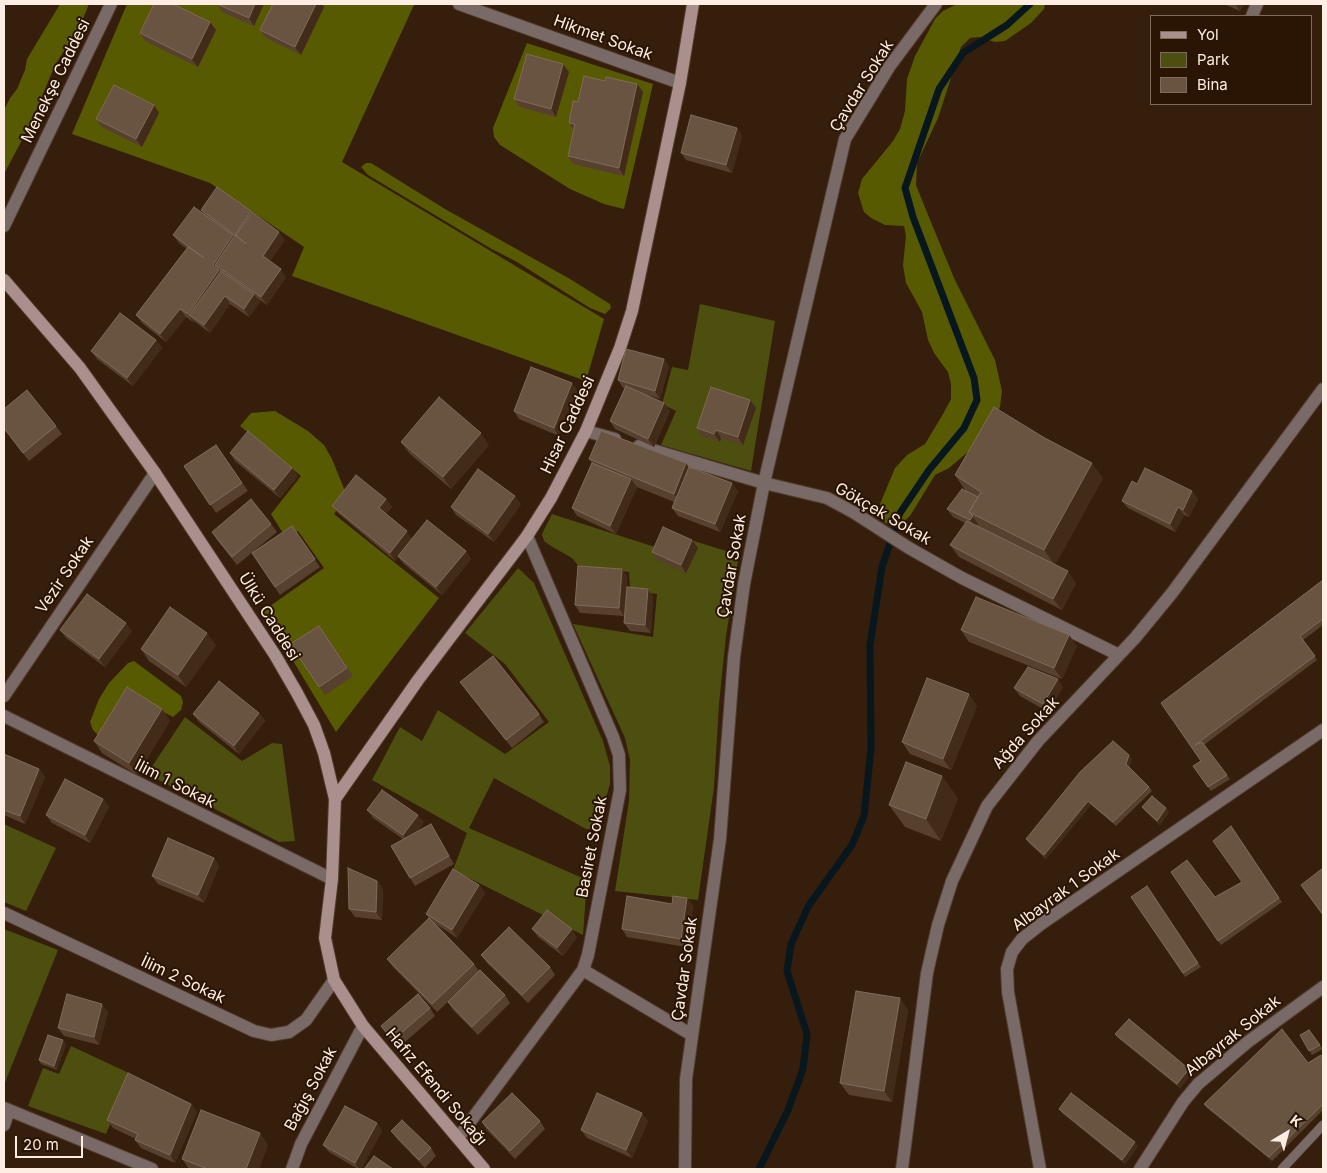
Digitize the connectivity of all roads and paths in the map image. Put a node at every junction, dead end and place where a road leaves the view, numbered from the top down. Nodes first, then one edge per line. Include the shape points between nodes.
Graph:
1 (111, 4) edge
2 (459, 4) edge
3 (693, 4) edge
4 (936, 4) edge
5 (680, 83) junction
6 (4, 226) edge
7 (4, 280) edge
8 (1323, 389) edge
9 (586, 431) junction
10 (155, 473) junction
11 (764, 483) junction
12 (527, 536) junction
13 (1119, 655) junction
14 (4, 696) edge
15 (4, 716) edge
16 (1323, 730) edge
17 (335, 799) junction
18 (332, 878) junction
19 (4, 913) edge
20 (583, 970) junction
21 (334, 980) junction
22 (1323, 987) edge
23 (363, 1026) junction
24 (692, 1035) junction
25 (6, 1109) edge
26 (4, 1125) edge
27 (1323, 1125) edge
28 (458, 1138) junction
29 (152, 1169) edge
30 (292, 1169) edge
31 (484, 1169) edge
32 (685, 1169) edge
33 (902, 1169) edge
34 (1040, 1169) edge
35 (1140, 1169) edge
36 (1282, 1169) edge

1 - 6 street, Menekşe Caddesi
2 - 5 street, Hikmet Sokak
3 - 5 street, Hisar Caddesi
4 - 11 street, Çavdar Sokak via 889,67 845,139
5 - 9 street, Hisar Caddesi via 632,311
7 - 10 street, Ülkü Caddesi via 80,368
8 - 13 street, Ağda Sokak via 1172,594
9 - 11 street, Gökçek Sokak
9 - 12 street, Hisar Caddesi
10 - 14 street, Vezir Sokak
10 - 17 street, Ülkü Caddesi via 298,694 324,754
11 - 13 street, Gökçek Sokak via 827,498 962,578
11 - 24 street, Çavdar Sokak via 744,584 734,657 720,840
12 - 17 street, Hisar Caddesi via 418,680
12 - 20 street, Basiret Sokak via 619,755 620,790
13 - 33 street, Ağda Sokak via 1010,774 987,806 970,838 941,916 928,973
15 - 18 street, İlim 1 Sokak
16 - 34 street, Albayrak 1 Sokak via 1041,924 1012,952 1007,969 1008,992
17 - 18 street, Ülkü Caddesi
18 - 21 street, Ülkü Caddesi via 325,938
19 - 21 street, İlim 2 Sokak via 254,1030 272,1035 289,1032 306,1020
20 - 24 street
20 - 28 street, Basiret Sokak
21 - 23 street, Ülkü Caddesi
22 - 35 street, Albayrak Sokak via 1249,1041 1198,1084
23 - 28 street, Hafız Efendi Sokağı
23 - 30 street, Bağış Sokak via 301,1144
24 - 32 street, Çavdar Sokak via 686,1079
25 - 26 street
25 - 29 street
27 - 36 lane
28 - 31 street, Hafız Efendi Sokağı

